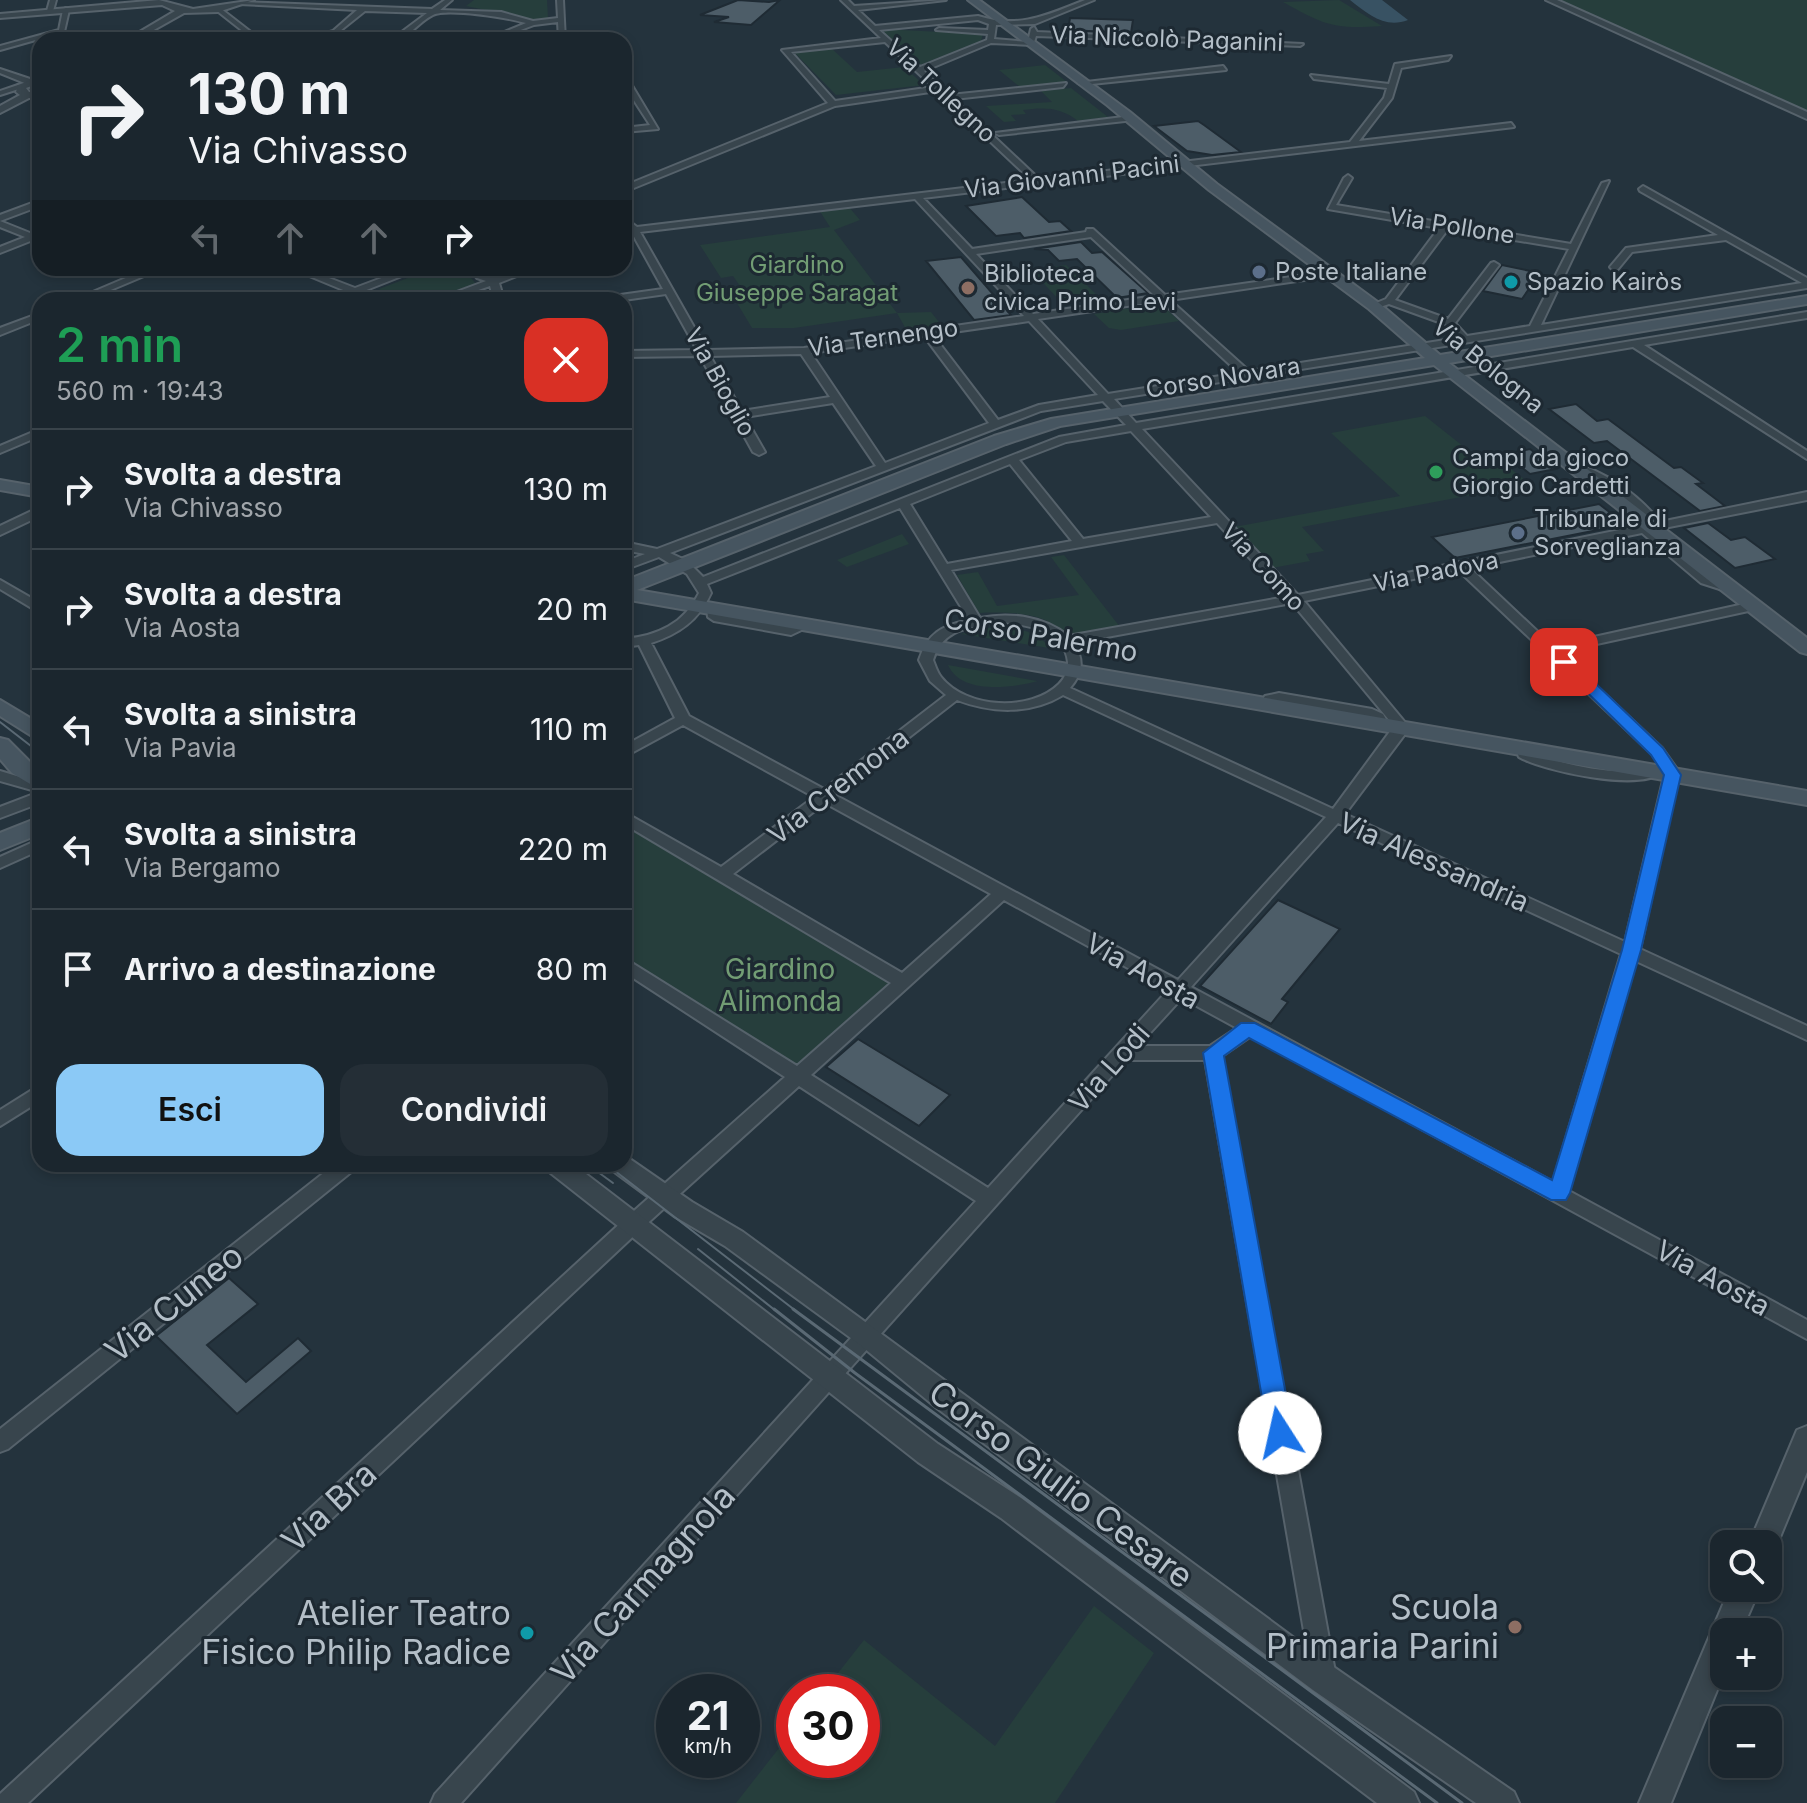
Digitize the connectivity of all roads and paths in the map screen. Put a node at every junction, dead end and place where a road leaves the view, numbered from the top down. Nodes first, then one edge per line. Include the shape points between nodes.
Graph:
1 (53, 0) edge
2 (374, 0) edge
3 (449, 0) edge
4 (560, 0) edge
5 (844, 0) edge
6 (943, 0) edge
7 (973, 0) edge
8 (1091, 0) edge
9 (1550, 0) edge
10 (165, 1) edge
11 (246, 2) edge
12 (853, 8) junction
13 (218, 9) junction
14 (363, 9) junction
15 (66, 10) junction
16 (184, 10) junction
17 (50, 11) junction
18 (434, 12) junction
19 (0, 16) edge
20 (562, 19) junction
21 (997, 22) junction
22 (534, 23) junction
23 (1033, 23) junction
24 (874, 28) junction
25 (58, 32) edge
26 (144, 32) edge
27 (248, 32) edge
28 (335, 32) edge
29 (405, 32) edge
30 (510, 32) edge
31 (561, 32) edge
32 (991, 36) junction
33 (32, 39) edge
34 (1032, 39) junction
35 (886, 40) junction
36 (1300, 44) dead end
37 (0, 48) edge
38 (1448, 58) dead end
39 (1223, 68) dead end
40 (0, 71) edge
41 (917, 71) junction
42 (1314, 77) dead end
43 (1082, 83) junction
44 (1063, 85) dead end
45 (30, 86) edge
46 (1389, 86) junction
47 (936, 89) junction
48 (632, 91) edge
49 (0, 93) edge
50 (946, 98) junction
51 (833, 104) junction
52 (0, 110) edge
53 (1807, 116) edge
54 (1127, 118) junction
55 (1511, 125) dead end
56 (632, 129) edge
57 (999, 133) dead end
58 (1352, 145) junction
59 (1186, 163) junction
60 (1348, 178) dead end
61 (1038, 182) junction
62 (1606, 183) dead end
63 (632, 186) edge
64 (1643, 189) dead end
65 (917, 196) junction
66 (32, 207) edge
67 (0, 221) edge
68 (1446, 225) junction
69 (632, 227) edge
70 (32, 236) edge
71 (632, 236) edge
72 (1727, 237) junction
73 (32, 240) edge
74 (1573, 247) junction
75 (0, 250) edge
76 (968, 252) junction
77 (1494, 265) dead end
78 (1615, 267) dead end
79 (1331, 273) junction
80 (315, 276) edge
81 (397, 276) edge
82 (480, 276) edge
83 (495, 276) edge
84 (510, 276) edge
85 (136, 277) edge
86 (493, 282) junction
87 (1807, 284) edge
88 (669, 291) junction
89 (99, 292) edge
90 (356, 292) joint
91 (464, 292) edge
92 (496, 292) edge
93 (1761, 292) junction
94 (632, 296) edge
95 (1162, 297) junction
96 (1807, 300) edge
97 (1381, 304) junction
98 (1781, 304) junction
99 (1805, 316) edge
100 (1029, 317) junction
101 (32, 319) edge
102 (1450, 323) junction
103 (1534, 328) junction
104 (0, 332) edge
105 (926, 332) junction
106 (1490, 335) junction
107 (1464, 339) junction
108 (1634, 343) junction
109 (1424, 346) junction
110 (804, 351) junction
111 (705, 352) junction
112 (632, 354) edge
113 (1437, 359) junction
114 (1452, 373) junction
115 (1247, 375) junction
116 (1385, 384) junction
117 (1150, 390) junction
118 (1104, 397) junction
119 (837, 399) junction
120 (1117, 412) junction
121 (739, 415) junction
122 (995, 423) junction
123 (1131, 427) junction
124 (32, 436) edge
125 (1063, 439) junction
126 (0, 450) edge
127 (759, 452) dead end
128 (1807, 456) edge
129 (1011, 458) junction
130 (882, 467) junction
131 (0, 485) edge
132 (32, 491) edge
133 (1807, 496) edge
134 (902, 501) junction
135 (32, 515) edge
136 (1218, 519) junction
137 (1650, 529) junction
138 (0, 531) edge
139 (1080, 544) junction
140 (632, 547) edge
141 (661, 551) junction
142 (632, 563) edge
143 (686, 565) junction
144 (1462, 567) junction
145 (943, 568) junction
146 (701, 582) junction
147 (0, 584) edge
148 (632, 587) edge
149 (632, 592) edge
150 (1295, 599) junction
151 (32, 604) edge
152 (1753, 606) junction
153 (707, 607) junction
154 (975, 620) junction
155 (1064, 641) junction
156 (644, 642) junction
157 (632, 643) edge
158 (929, 645) junction
159 (1807, 648) edge
160 (1552, 650) junction
161 (1075, 671) junction
162 (1061, 689) junction
163 (954, 696) junction
164 (0, 706) edge
165 (683, 719) junction
166 (1392, 727) junction
167 (32, 728) edge
168 (0, 745) edge
169 (632, 748) edge
170 (1664, 773) junction
171 (0, 776) edge
172 (32, 779) edge
173 (32, 784) edge
174 (1807, 798) edge
175 (824, 799) junction
176 (32, 800) edge
177 (0, 813) edge
178 (1334, 818) junction
179 (632, 822) edge
180 (32, 828) edge
181 (0, 842) edge
182 (32, 848) edge
183 (32, 859) edge
184 (0, 863) edge
185 (0, 873) edge
186 (722, 875) junction
187 (1002, 893) junction
188 (1631, 950) junction
189 (632, 969) edge
190 (903, 982) junction
191 (1177, 990) junction
192 (1248, 1029) junction
193 (1807, 1033) edge
194 (1122, 1053) junction
195 (1213, 1053) junction
196 (800, 1075) junction
197 (32, 1097) edge
198 (0, 1119) edge
199 (338, 1172) edge
200 (572, 1172) edge
201 (626, 1172) edge
202 (1559, 1193) junction
203 (991, 1200) junction
204 (648, 1210) junction
205 (1807, 1330) edge
206 (868, 1336) junction
207 (836, 1372) junction
208 (1807, 1439) edge
209 (0, 1442) edge
210 (1769, 1530) edge
211 (1710, 1671) edge
212 (1324, 1679) junction
213 (9, 1803) edge
214 (444, 1803) edge
215 (1403, 1803) edge
216 (1503, 1803) edge
217 (1655, 1803) edge

1 - 17 street
2 - 14 street
3 - 18 street
4 - 20 street
5 - 12 street, Via Tollegno
6 - 12 street
7 - 21 main road, Via Bologna
8 - 23 street
9 - 53 street
10 - 15 street
10 - 16 street
11 - 13 street
11 - 14 street
12 - 24 street, Via Tollegno
13 - 16 street
13 - 27 street
14 - 18 street
14 - 28 street
15 - 17 street
15 - 25 street
16 - 26 street
17 - 19 street
18 - 22 street via 507,15
18 - 29 street
20 - 22 street
20 - 31 street
21 - 23 street
21 - 24 street via 978,18
21 - 32 street
21 - 34 main road, Via Bologna
22 - 30 street
23 - 34 street
24 - 32 street
24 - 35 street, Via Tollegno
32 - 34 street, Via Niccolò Paganini
32 - 41 street
33 - 37 street
34 - 36 street, Via Niccolò Paganini
34 - 43 main road, Via Bologna
35 - 41 street, Via Tollegno
35 - 51 street via 786,50
38 - 46 street via 1398,66
39 - 43 street
40 - 45 street
41 - 47 street, Via Tollegno
42 - 46 street
43 - 54 main road, Via Bologna
44 - 50 street
45 - 49 street
45 - 52 street
46 - 58 street via 1388,98
47 - 50 street, Via Tollegno
47 - 51 street
48 - 56 street via 655,127
50 - 61 street, Via Tollegno
51 - 63 street
54 - 57 street
54 - 59 main road, Via Bologna
55 - 58 street, Via Giovanni Pacini
58 - 59 street, Via Giovanni Pacini
59 - 61 street, Via Giovanni Pacini
59 - 79 main road, Via Bologna
60 - 68 street, Via Pollone via 1331,207
61 - 65 street, Via Giovanni Pacini
62 - 74 street
64 - 72 street
65 - 69 street, Via Giovanni Pacini
65 - 76 street, Via Como
66 - 67 street
67 - 70 street
68 - 74 street, Via Pollone
68 - 97 street
71 - 88 street, Via Bioglio
72 - 78 street via 1629,250
72 - 87 street
73 - 75 street
74 - 103 street
76 - 95 street via 1092,232
76 - 100 street, Via Como
77 - 102 street
79 - 95 street, Via Ternengo
79 - 97 main road, Via Bologna
80 - 90 street
81 - 90 street
82 - 86 street
83 - 86 street
84 - 86 street
85 - 89 street
86 - 91 street
86 - 92 street
87 - 93 street, Corso Novara
88 - 94 street
88 - 111 street, Via Bioglio
93 - 98 street
93 - 103 street, Corso Novara
95 - 100 street, Via Ternengo
95 - 115 street
96 - 98 main road, Corso Novara
97 - 102 street, Via Bologna
97 - 109 main road, Via Bologna
98 - 99 street
98 - 113 main road, Corso Novara
99 - 108 street, Corso Novara
100 - 105 street, Via Ternengo
100 - 118 street, Via Como
101 - 104 street
102 - 107 street, Via Bologna
103 - 106 street, Corso Novara
105 - 110 street, Via Ternengo
105 - 122 street
106 - 107 street, Corso Novara
106 - 113 street via 1446,348
107 - 109 street, Corso Novara
108 - 114 street, Corso Novara
108 - 128 street
109 - 113 main road, Via Bologna
109 - 115 street, Corso Novara
110 - 111 street, Via Ternengo
110 - 119 street
111 - 112 street, Via Ternengo
111 - 121 street, Via Bioglio
113 - 114 main road, Via Bologna
113 - 116 street via 1429,370
113 - 120 main road, Corso Novara
114 - 116 street, Corso Novara
114 - 137 main road, Via Bologna
115 - 117 street, Corso Novara
116 - 123 street, Corso Novara
117 - 118 street, Corso Novara
117 - 120 street via 1122,402
118 - 120 street, Via Como
118 - 122 street, Corso Novara via 1039,408
119 - 121 street
119 - 130 street
120 - 123 street, Via Como
120 - 125 street via 1102,426
120 - 143 main road, Corso Novara via 1037,427
121 - 127 street, Via Bioglio
122 - 130 street, Corso Novara
123 - 125 street, Corso Novara
123 - 136 street, Via Como
124 - 126 street
125 - 129 street, Corso Novara
129 - 134 street, Corso Novara
129 - 139 street
130 - 141 street, Corso Novara
131 - 132 main road
133 - 137 street, Via Padova
134 - 145 street
134 - 146 street, Corso Novara
135 - 138 street
136 - 139 street
136 - 150 street, Via Como
137 - 144 street, Via Padova
137 - 152 main road, Via Bologna
139 - 145 street
140 - 141 street, Corso Novara
141 - 142 street, Corso Novara
141 - 143 street, Corso Novara
143 - 146 street, Corso Novara
143 - 148 main road, Corso Novara
144 - 150 street, Via Padova
144 - 160 street
145 - 154 street
146 - 153 street
147 - 151 street
149 - 153 main road, Corso Palermo
150 - 155 street, Via Padova
150 - 166 street, Via Como
152 - 159 main road, Via Bologna
152 - 160 street
153 - 156 street
153 - 158 main road, Corso Palermo
154 - 155 street via 1034,624
154 - 158 street via 947,630
155 - 161 street via 1075,658
156 - 157 street
156 - 165 street
158 - 161 main road, Corso Palermo
158 - 163 street via 926,668 937,685
160 - 170 street via 1657,751
161 - 162 street
161 - 166 main road, Corso Palermo
162 - 163 street via 1010,706
162 - 178 street, Via Alessandria
163 - 175 street, Via Cremona
164 - 167 main road
165 - 169 street
165 - 175 street, Via Aosta
166 - 170 main road, Corso Palermo
166 - 178 street, Via Lodi
168 - 172 main road
170 - 174 main road, Corso Palermo
170 - 188 street
171 - 173 street
175 - 186 street, Via Cremona
175 - 187 street, Via Aosta
176 - 177 street
178 - 188 street, Via Alessandria
178 - 191 street, Via Lodi
179 - 186 street
180 - 181 main road
182 - 184 street
183 - 185 street
186 - 190 street
187 - 190 street, Via Bra
187 - 191 street, Via Aosta
188 - 193 street, Via Alessandria
188 - 202 street
189 - 196 street
190 - 196 street, Via Bra
191 - 192 street, Via Aosta
191 - 194 street, Via Lodi
192 - 195 street
192 - 202 street, Via Aosta
194 - 195 street
194 - 203 street, Via Lodi
195 - 212 street
196 - 203 street
196 - 204 street, Via Bra
197 - 198 street
199 - 209 street, Via Cuneo
200 - 204 street, Corso Giulio Cesare
201 - 204 street, Corso Giulio Cesare
202 - 205 street, Via Aosta
203 - 206 street, Via Lodi
204 - 206 street, Corso Giulio Cesare via 734,1239
204 - 207 street, Corso Giulio Cesare
204 - 213 street, Via Bra
206 - 207 street, Via Lodi
206 - 212 street, Corso Giulio Cesare
207 - 214 street, Via Carmagnola
207 - 215 street, Corso Giulio Cesare via 928,1453 1011,1508
208 - 210 street
211 - 217 street
212 - 216 street, Corso Giulio Cesare

